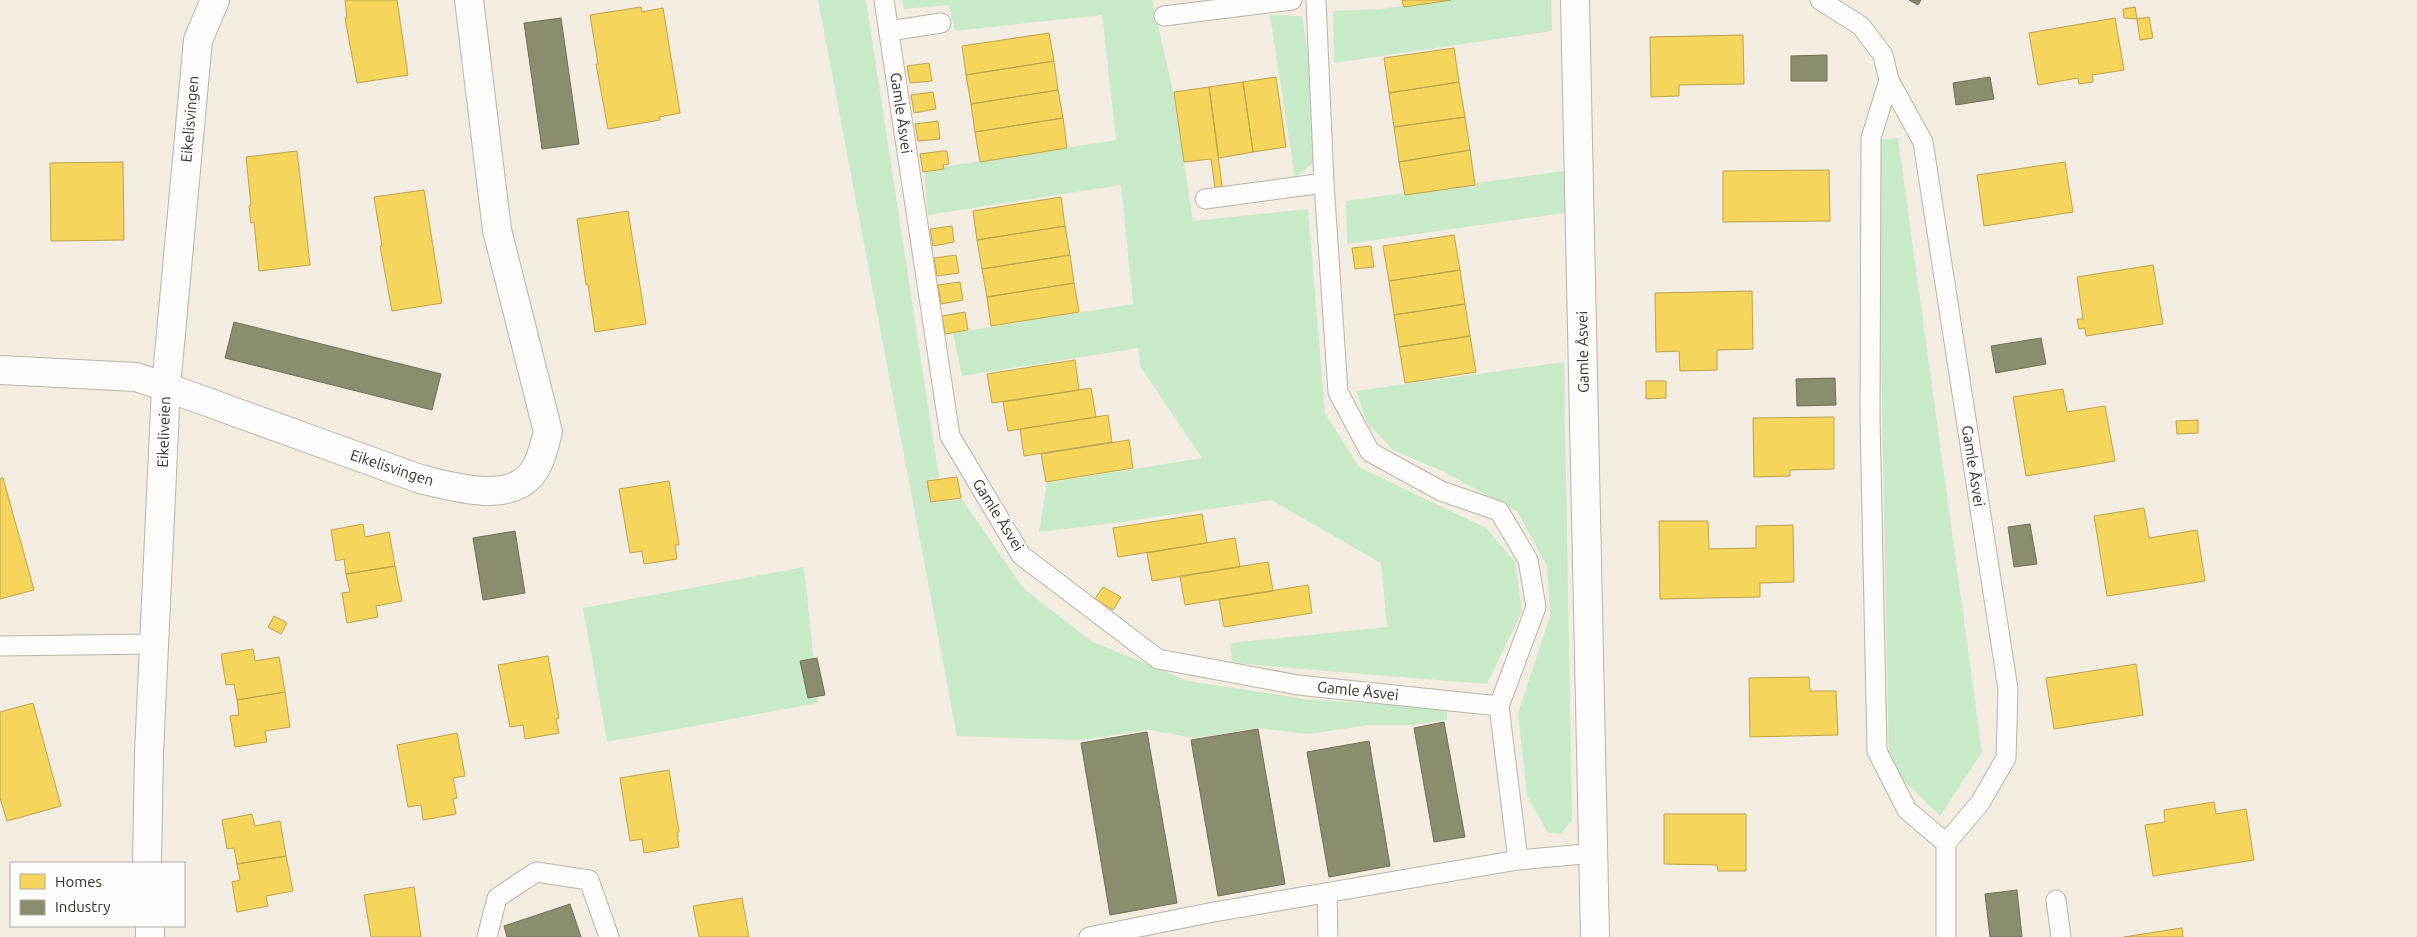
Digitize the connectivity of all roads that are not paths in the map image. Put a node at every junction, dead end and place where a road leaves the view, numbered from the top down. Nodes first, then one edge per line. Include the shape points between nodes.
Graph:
1 (215, 0) edge
2 (469, 0) edge
3 (884, 0) edge
4 (1292, 0) edge
5 (1316, 0) edge
6 (1575, 0) edge
7 (1820, 0) edge
8 (1164, 16) dead end
9 (941, 23) dead end
10 (889, 31) junction
11 (1888, 80) junction
12 (1324, 183) junction
13 (1205, 199) dead end
14 (0, 370) edge
15 (166, 387) junction
16 (155, 644) junction
17 (0, 646) edge
18 (1500, 706) junction
19 (1946, 843) junction
20 (1594, 854) junction
21 (1518, 860) junction
22 (147, 862) edge
23 (1327, 893) junction
24 (2056, 900) dead end
25 (487, 937) edge
26 (609, 937) edge
27 (1089, 937) edge
28 (1328, 937) edge
29 (1596, 937) edge
30 (1946, 937) edge
31 (2061, 937) edge

1 - 15 street, Eikelisvingen via 198,40
2 - 15 street, Eikelisvingen via 497,230 548,432 541,458 531,476 492,492 420,479
3 - 10 lane, Gamle Åsvei
4 - 8 lane
5 - 12 lane
6 - 20 street, Gamle Åsvei
7 - 11 lane, Gamle Åsvei via 1861,26 1883,55
9 - 10 lane
10 - 18 lane, Gamle Åsvei via 950,436 1021,554 1158,659 1298,685
11 - 19 lane, Gamle Åsvei via 1871,138 1870,417 1877,751 1907,810
11 - 19 lane, Gamle Åsvei via 1923,142 2008,690 2006,758 1980,803
12 - 13 lane
12 - 18 lane via 1338,392 1370,452 1441,491 1499,511 1528,560 1536,606
14 - 15 street, Eikeliveien via 136,377
15 - 16 street, Eikeliveien
16 - 17 lane
16 - 22 street, Eikeliveien
18 - 21 lane
19 - 30 lane
20 - 21 lane
20 - 29 street, Gamle Åsvei
21 - 23 lane
23 - 27 lane
23 - 28 lane
24 - 31 lane
25 - 26 lane via 497,898 536,872 589,880

